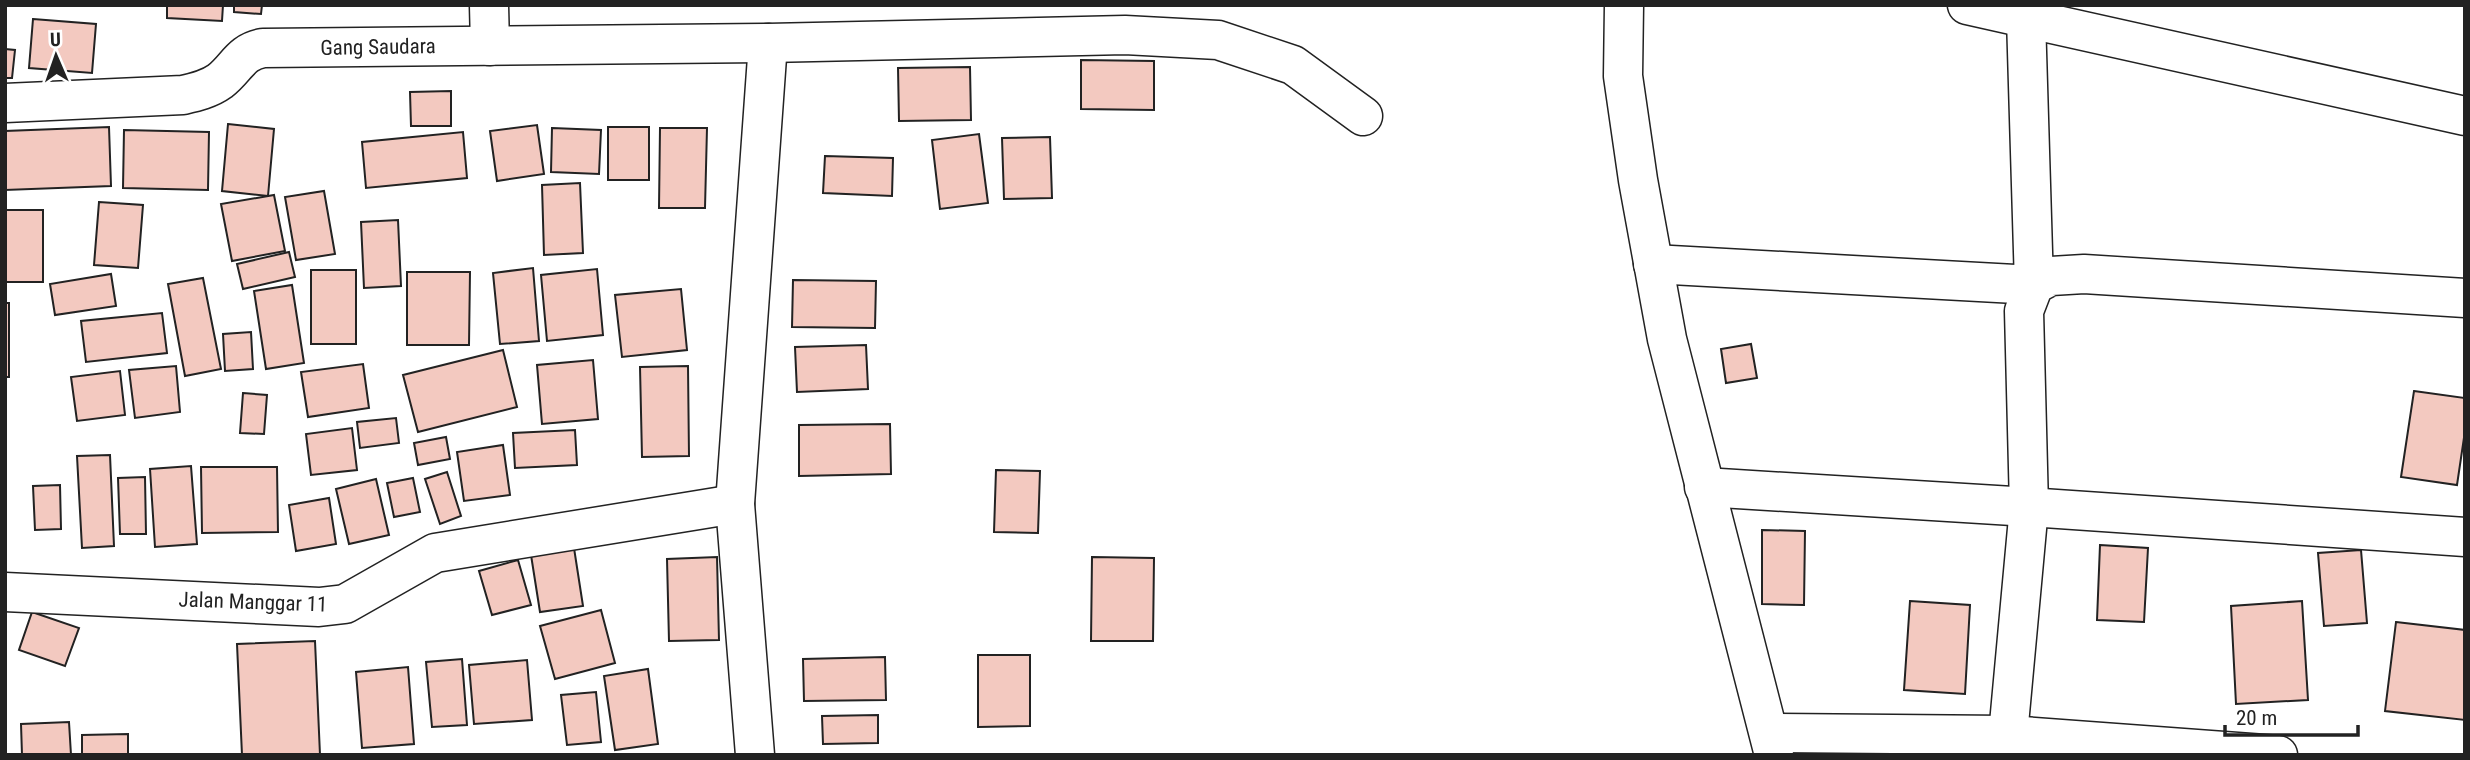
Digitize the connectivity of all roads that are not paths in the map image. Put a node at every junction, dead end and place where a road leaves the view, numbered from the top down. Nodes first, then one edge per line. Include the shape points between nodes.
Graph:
1 (489, 5) edge
2 (1623, 5) edge
3 (1967, 5) edge
4 (2026, 18) junction
5 (768, 43) junction
6 (489, 46) junction
7 (5, 103) edge
8 (1363, 116) dead end
9 (2465, 116) edge
10 (1653, 264) junction
11 (2034, 285) junction
12 (2465, 298) edge
13 (1704, 487) junction
14 (735, 504) junction
15 (2029, 507) junction
16 (2465, 537) edge
17 (5, 592) edge
18 (2008, 735) junction
19 (1771, 744) edge
20 (755, 755) edge
21 (2278, 755) edge

1 - 6 street
2 - 10 street via 1623,76
3 - 4 street
4 - 9 street
4 - 11 street
5 - 6 street, Gang Saudara
5 - 8 street, Gang Saudara via 1125,35 1219,40 1293,65
5 - 14 street
6 - 7 street, Gang Saudara via 263,48 243,56 219,82 183,95
10 - 11 street
10 - 13 street
11 - 12 street via 2051,276 2084,274
11 - 15 street via 2024,312
13 - 15 street
13 - 19 street
14 - 17 street, Jalan Manggar 11 via 435,553 345,604 319,607
14 - 20 street
15 - 16 street
15 - 18 street
18 - 19 street
18 - 21 street

